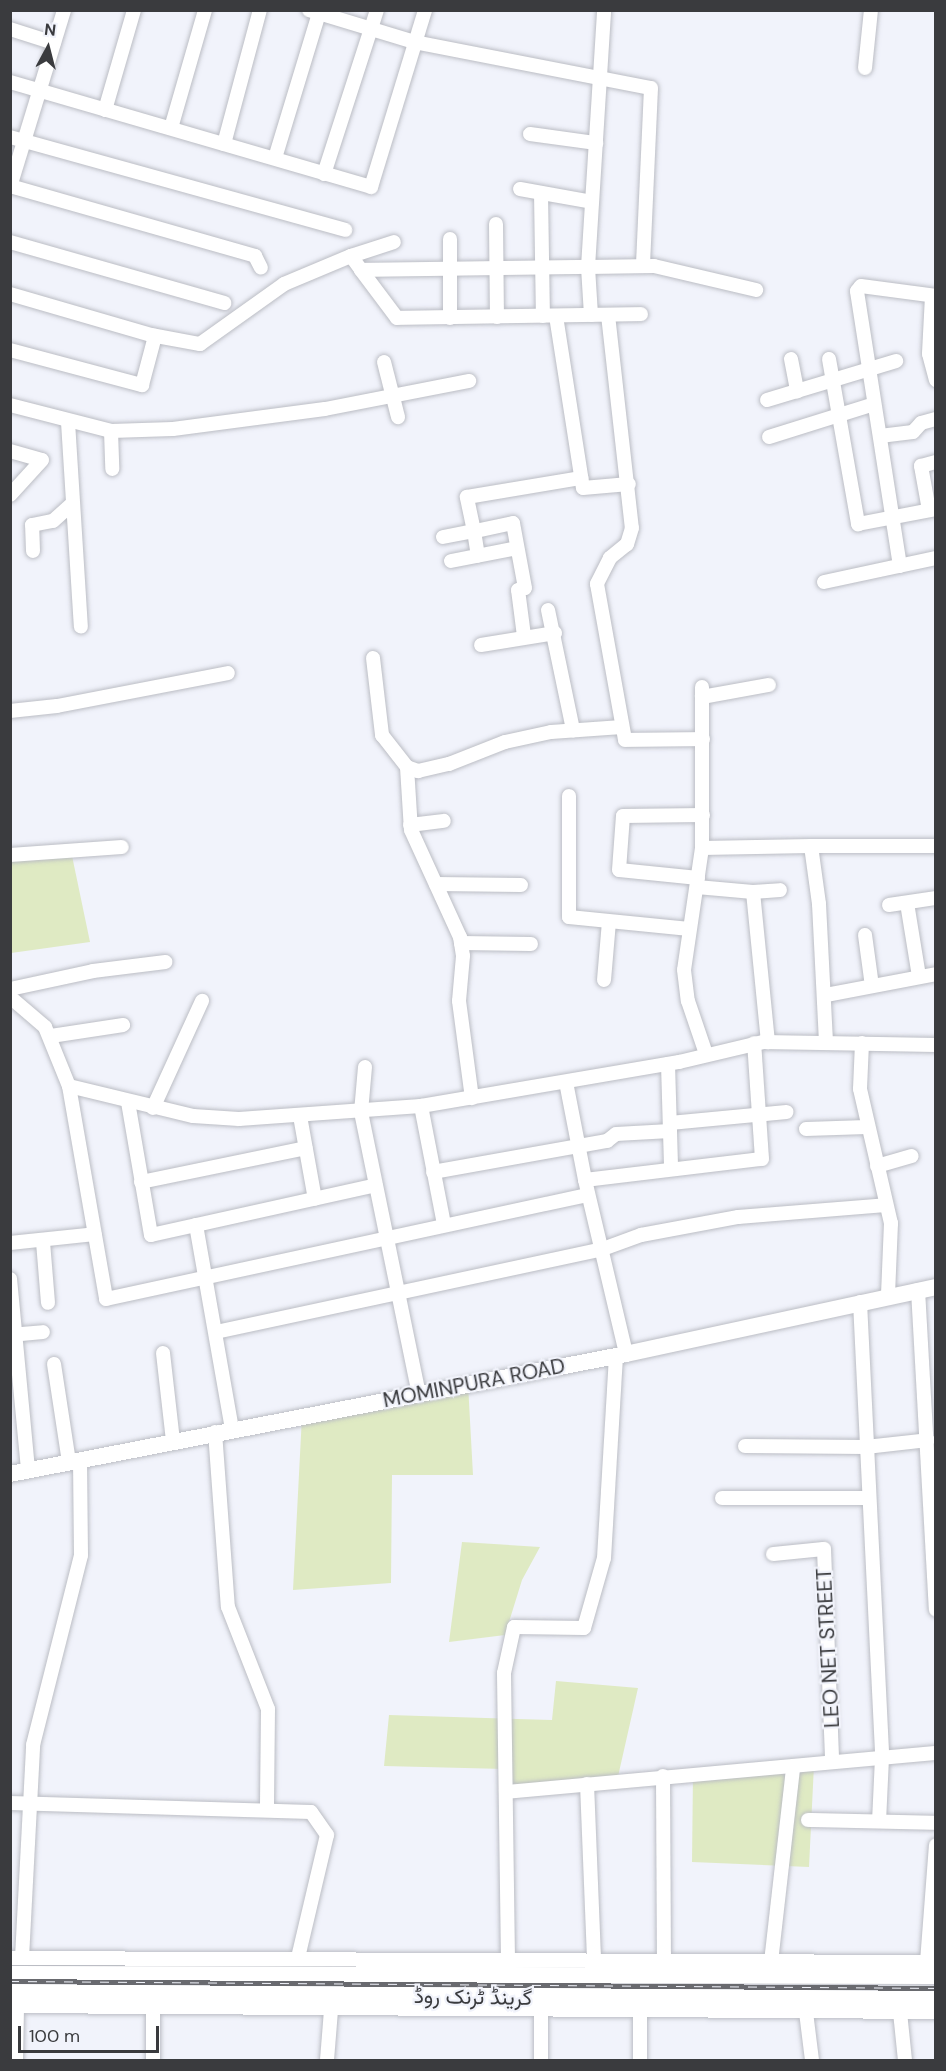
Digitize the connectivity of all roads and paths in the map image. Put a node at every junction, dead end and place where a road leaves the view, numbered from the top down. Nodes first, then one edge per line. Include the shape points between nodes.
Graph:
1 (64, 10) edge
2 (134, 10) edge
3 (205, 10) edge
4 (260, 10) edge
5 (377, 10) edge
6 (425, 10) edge
7 (604, 10) edge
8 (871, 10) edge
9 (316, 12) edge
10 (10, 29) edge
11 (371, 31) junction
12 (414, 42) junction
13 (54, 43) junction
14 (865, 69) dead end
15 (600, 80) junction
16 (10, 82) edge
17 (39, 91) junction
18 (105, 110) junction
19 (171, 128) junction
20 (530, 134) dead end
21 (10, 137) edge
22 (24, 141) junction
23 (596, 143) junction
24 (224, 144) junction
25 (275, 158) junction
26 (324, 174) junction
27 (11, 186) edge
28 (520, 189) dead end
29 (541, 193) junction
30 (592, 202) junction
31 (496, 224) dead end
32 (345, 230) dead end
33 (450, 239) dead end
34 (10, 242) edge
35 (394, 242) dead end
36 (351, 256) junction
37 (643, 265) junction
38 (261, 267) dead end
39 (588, 267) junction
40 (449, 268) junction
41 (496, 268) junction
42 (543, 268) junction
43 (361, 270) junction
44 (756, 290) dead end
45 (10, 294) edge
46 (934, 296) edge
47 (224, 303) dead end
48 (641, 314) dead end
49 (591, 315) junction
50 (608, 315) junction
51 (549, 316) junction
52 (497, 317) junction
53 (450, 318) junction
54 (155, 336) junction
55 (10, 350) edge
56 (791, 359) dead end
57 (829, 360) dead end
58 (896, 361) dead end
59 (384, 362) dead end
60 (868, 370) junction
61 (936, 380) edge
62 (469, 381) dead end
63 (832, 381) junction
64 (796, 391) junction
65 (392, 395) junction
66 (767, 400) dead end
67 (874, 404) junction
68 (10, 405) edge
69 (838, 416) junction
70 (398, 417) dead end
71 (936, 419) edge
72 (68, 422) junction
73 (111, 431) junction
74 (769, 436) dead end
75 (880, 436) junction
76 (10, 451) edge
77 (936, 462) edge
78 (112, 469) dead end
79 (581, 478) junction
80 (628, 484) junction
81 (10, 495) edge
82 (72, 504) junction
83 (932, 510) edge
84 (894, 520) junction
85 (474, 531) junction
86 (444, 537) dead end
87 (518, 548) junction
88 (33, 551) dead end
89 (478, 556) junction
90 (936, 558) edge
91 (451, 561) dead end
92 (900, 566) junction
93 (824, 582) dead end
94 (548, 610) dead end
95 (81, 627) dead end
96 (555, 633) junction
97 (524, 636) junction
98 (481, 645) dead end
99 (373, 658) dead end
100 (228, 673) dead end
101 (769, 685) dead end
102 (10, 711) edge
103 (622, 726) junction
104 (573, 730) junction
105 (703, 739) junction
106 (407, 767) junction
107 (569, 796) dead end
108 (703, 815) junction
109 (444, 821) dead end
110 (410, 825) junction
111 (811, 846) junction
112 (936, 846) edge
113 (122, 847) dead end
114 (702, 848) junction
115 (10, 855) edge
116 (697, 882) junction
117 (436, 884) junction
118 (521, 885) dead end
119 (780, 890) dead end
120 (753, 892) junction
121 (936, 898) edge
122 (907, 903) junction
123 (889, 905) dead end
124 (609, 922) junction
125 (689, 929) junction
126 (865, 935) dead end
127 (461, 944) junction
128 (531, 944) dead end
129 (165, 962) dead end
130 (936, 974) edge
131 (919, 976) junction
132 (604, 980) dead end
133 (872, 986) junction
134 (10, 989) edge
135 (826, 995) junction
136 (10, 997) edge
137 (202, 1001) dead end
138 (123, 1025) dead end
139 (51, 1036) junction
140 (768, 1042) junction
141 (754, 1043) junction
142 (826, 1043) junction
143 (862, 1043) junction
144 (936, 1045) edge
145 (706, 1054) junction
146 (668, 1064) junction
147 (365, 1067) dead end
148 (567, 1082) junction
149 (69, 1086) junction
150 (472, 1098) junction
151 (128, 1102) junction
152 (421, 1106) junction
153 (153, 1108) junction
154 (361, 1112) junction
155 (786, 1112) dead end
156 (759, 1114) junction
157 (300, 1116) junction
158 (670, 1127) junction
159 (867, 1127) junction
160 (806, 1128) dead end
161 (578, 1145) junction
162 (306, 1148) junction
163 (912, 1156) dead end
164 (877, 1166) junction
165 (671, 1168) junction
166 (433, 1172) junction
167 (585, 1180) junction
168 (141, 1182) junction
169 (376, 1185) junction
170 (588, 1195) junction
171 (315, 1199) junction
172 (886, 1205) junction
173 (444, 1224) junction
174 (196, 1225) junction
175 (95, 1234) junction
176 (387, 1236) junction
177 (10, 1242) edge
178 (43, 1242) junction
179 (600, 1250) junction
180 (207, 1276) junction
181 (10, 1279) edge
182 (936, 1287) edge
183 (918, 1290) junction
184 (398, 1293) junction
185 (888, 1296) junction
186 (860, 1302) junction
187 (48, 1303) dead end
188 (43, 1332) dead end
189 (216, 1332) junction
190 (13, 1335) edge
191 (163, 1353) dead end
192 (621, 1355) junction
193 (54, 1364) dead end
194 (419, 1394) junction
195 (232, 1429) junction
196 (215, 1432) junction
197 (173, 1440) junction
198 (928, 1440) junction
199 (745, 1446) dead end
200 (866, 1447) junction
201 (74, 1461) junction
202 (28, 1471) junction
203 (10, 1474) edge
204 (722, 1498) dead end
205 (869, 1498) junction
206 (774, 1554) dead end
207 (936, 1608) edge
208 (936, 1753) edge
209 (882, 1758) junction
210 (832, 1762) junction
211 (792, 1768) junction
212 (663, 1776) junction
213 (586, 1784) junction
214 (506, 1792) junction
215 (10, 1803) edge
216 (30, 1803) junction
217 (267, 1808) junction
218 (808, 1820) dead end
219 (879, 1821) junction
220 (936, 1822) edge
221 (936, 1845) edge
222 (16, 1958) edge
223 (298, 1958) junction
224 (508, 1960) junction
225 (594, 1961) junction
226 (663, 1961) junction
227 (771, 1962) junction
228 (933, 1967) edge
229 (10, 1974) edge
230 (484, 1976) junction
231 (936, 1999) edge
232 (13, 2001) edge
233 (484, 2004) junction
234 (640, 2005) junction
235 (153, 2007) junction
236 (331, 2010) junction
237 (542, 2011) junction
238 (806, 2012) junction
239 (900, 2012) junction
240 (936, 2012) edge
241 (16, 2061) edge
242 (153, 2061) edge
243 (327, 2061) edge
244 (541, 2061) edge
245 (640, 2061) edge
246 (812, 2061) edge
247 (905, 2061) edge

1 - 13 street
2 - 18 street
3 - 19 street
4 - 24 street
5 - 11 street
6 - 12 street
7 - 15 street
8 - 14 street
9 - 11 street
9 - 25 street
10 - 13 street
11 - 12 street
11 - 26 street
12 - 15 street
12 - 26 street via 371,187
13 - 17 street
15 - 23 street
15 - 37 street via 651,88
16 - 17 street
17 - 18 street
17 - 22 street
18 - 19 street
19 - 24 street
20 - 23 street
21 - 22 street
22 - 27 street
22 - 32 street
23 - 30 street
24 - 25 street
25 - 26 street
27 - 38 street via 255,256
28 - 29 street
29 - 30 street
29 - 42 street
30 - 39 street
31 - 41 street
33 - 40 street
34 - 47 street
35 - 36 street
36 - 43 street
36 - 54 street via 284,284 200,344
37 - 39 street
37 - 44 street
39 - 42 street
39 - 49 street
40 - 41 street
40 - 43 street
40 - 53 street
41 - 42 street
41 - 52 street
42 - 51 street
43 - 53 street via 397,318
45 - 54 street
46 - 60 street via 861,286 857,291
46 - 61 street via 930,354
48 - 50 street
49 - 50 street
49 - 51 street
50 - 80 street
51 - 52 street
51 - 79 street
52 - 53 street
54 - 55 street via 142,385
56 - 64 street
57 - 63 street
58 - 60 street
59 - 65 street
60 - 63 street
60 - 67 street
62 - 65 street
63 - 64 street
63 - 69 street
64 - 66 street
65 - 70 street
65 - 73 street via 261,419
67 - 69 street
67 - 75 street
68 - 72 street
69 - 74 street
69 - 84 street via 858,524
71 - 75 street via 921,423 913,432
72 - 73 street
72 - 82 street
73 - 78 street
75 - 84 street
76 - 81 street via 42,460
77 - 83 street via 921,466
79 - 80 street via 583,488
79 - 85 street via 467,497
80 - 103 street via 632,528 627,544 610,558 597,584
82 - 88 street via 53,521 32,525
82 - 95 street
83 - 84 street
84 - 92 street
85 - 86 street
85 - 87 street via 513,523
85 - 89 street
87 - 89 street
87 - 97 street via 525,588 518,590
89 - 91 street
90 - 92 street
92 - 93 street
94 - 96 street
96 - 97 street
96 - 104 street
97 - 98 street
99 - 106 street via 382,735
100 - 102 street via 57,706
101 - 105 street via 702,692
103 - 104 street
103 - 105 street via 624,740
104 - 106 street via 505,742 418,771
105 - 108 street
106 - 110 street
107 - 124 street via 567,914 575,919
108 - 114 street
108 - 116 street via 623,816 619,870
109 - 110 street
110 - 117 street
111 - 112 street
111 - 114 street
111 - 135 street
113 - 115 street
114 - 116 street
116 - 120 street
116 - 125 street
117 - 118 street
117 - 127 street
119 - 120 street
120 - 140 street
121 - 122 street
122 - 123 street
122 - 131 street
124 - 125 street
124 - 132 street
125 - 145 street via 684,985
126 - 133 street
127 - 128 street
127 - 150 street via 459,1001
129 - 134 street via 93,971
130 - 131 street
131 - 133 street
133 - 135 street
135 - 142 street
136 - 139 street
137 - 153 street
138 - 139 street
139 - 149 street
140 - 141 street
140 - 142 street
141 - 145 street
141 - 156 street
142 - 143 street
143 - 144 street
143 - 159 street via 858,1074
145 - 146 street
146 - 148 street
146 - 158 street
147 - 154 street
148 - 150 street
148 - 161 street
149 - 151 street
149 - 175 street
150 - 152 street
151 - 153 street
151 - 168 street
152 - 154 street
152 - 166 street
153 - 157 street via 239,1119
154 - 157 street
154 - 169 street
155 - 156 street
156 - 158 street
156 - 165 street via 762,1159
157 - 162 street
158 - 161 street via 616,1134 607,1141
158 - 165 street
159 - 160 street
159 - 164 street
161 - 166 street
161 - 167 street
162 - 168 street
162 - 171 street
163 - 164 street
164 - 172 street
165 - 167 street
166 - 173 street
167 - 170 street
168 - 174 street via 151,1234
169 - 171 street
169 - 176 street
170 - 173 street
170 - 179 street
171 - 174 street
172 - 179 street via 738,1217 640,1234
172 - 185 street via 892,1249
173 - 176 street
174 - 180 street
175 - 178 street
175 - 180 street via 106,1299
176 - 180 street
176 - 184 street
177 - 178 street
178 - 187 street
179 - 184 street
179 - 192 street
180 - 189 street
181 - 190 street
182 - 183 main road, MOMINPURA ROAD
183 - 185 main road, MOMINPURA ROAD
183 - 198 street
184 - 189 street
184 - 194 street
185 - 186 main road, MOMINPURA ROAD
186 - 192 main road, MOMINPURA ROAD
186 - 200 street
188 - 190 street
189 - 195 street
190 - 202 street
191 - 197 street
192 - 194 main road, MOMINPURA ROAD
192 - 214 street via 604,1558 584,1628 514,1627 504,1673
193 - 201 street
194 - 195 main road, MOMINPURA ROAD
195 - 196 main road, MOMINPURA ROAD
196 - 197 main road, MOMINPURA ROAD
196 - 217 street via 228,1607 268,1709
197 - 201 main road, MOMINPURA ROAD
198 - 200 street
198 - 207 street
199 - 200 street
200 - 205 street
201 - 202 main road, MOMINPURA ROAD
201 - 216 street via 81,1555 33,1745
202 - 203 main road, MOMINPURA ROAD
204 - 205 street
205 - 209 street
206 - 210 street, LEO NET STREET via 824,1549
208 - 209 street
209 - 210 street
209 - 219 street
210 - 211 street
211 - 212 street
211 - 227 street
212 - 213 street
212 - 226 street
213 - 214 street
213 - 225 street
214 - 224 street
215 - 216 street
216 - 217 street
216 - 222 street
217 - 223 street via 310,1812 327,1835
218 - 219 street
219 - 220 street
221 - 228 street
222 - 223 street
223 - 224 street
224 - 225 street
225 - 226 street
226 - 227 street
227 - 228 street
228 - 230 main road, گرینڈ ٹرنک روڈ
229 - 230 main road, گرینڈ ٹرنک روڈ
230 - 233 main road
231 - 234 main road, گرینڈ ٹرنک روڈ
232 - 233 main road, گرینڈ ٹرنک روڈ
232 - 235 street
232 - 241 street
233 - 234 main road, گرینڈ ٹرنک روڈ
233 - 236 street
233 - 237 street
234 - 237 street
234 - 238 street
234 - 245 street
235 - 236 street
235 - 242 street
236 - 243 street
237 - 244 street
238 - 239 street
238 - 246 street
239 - 240 street
239 - 247 street

